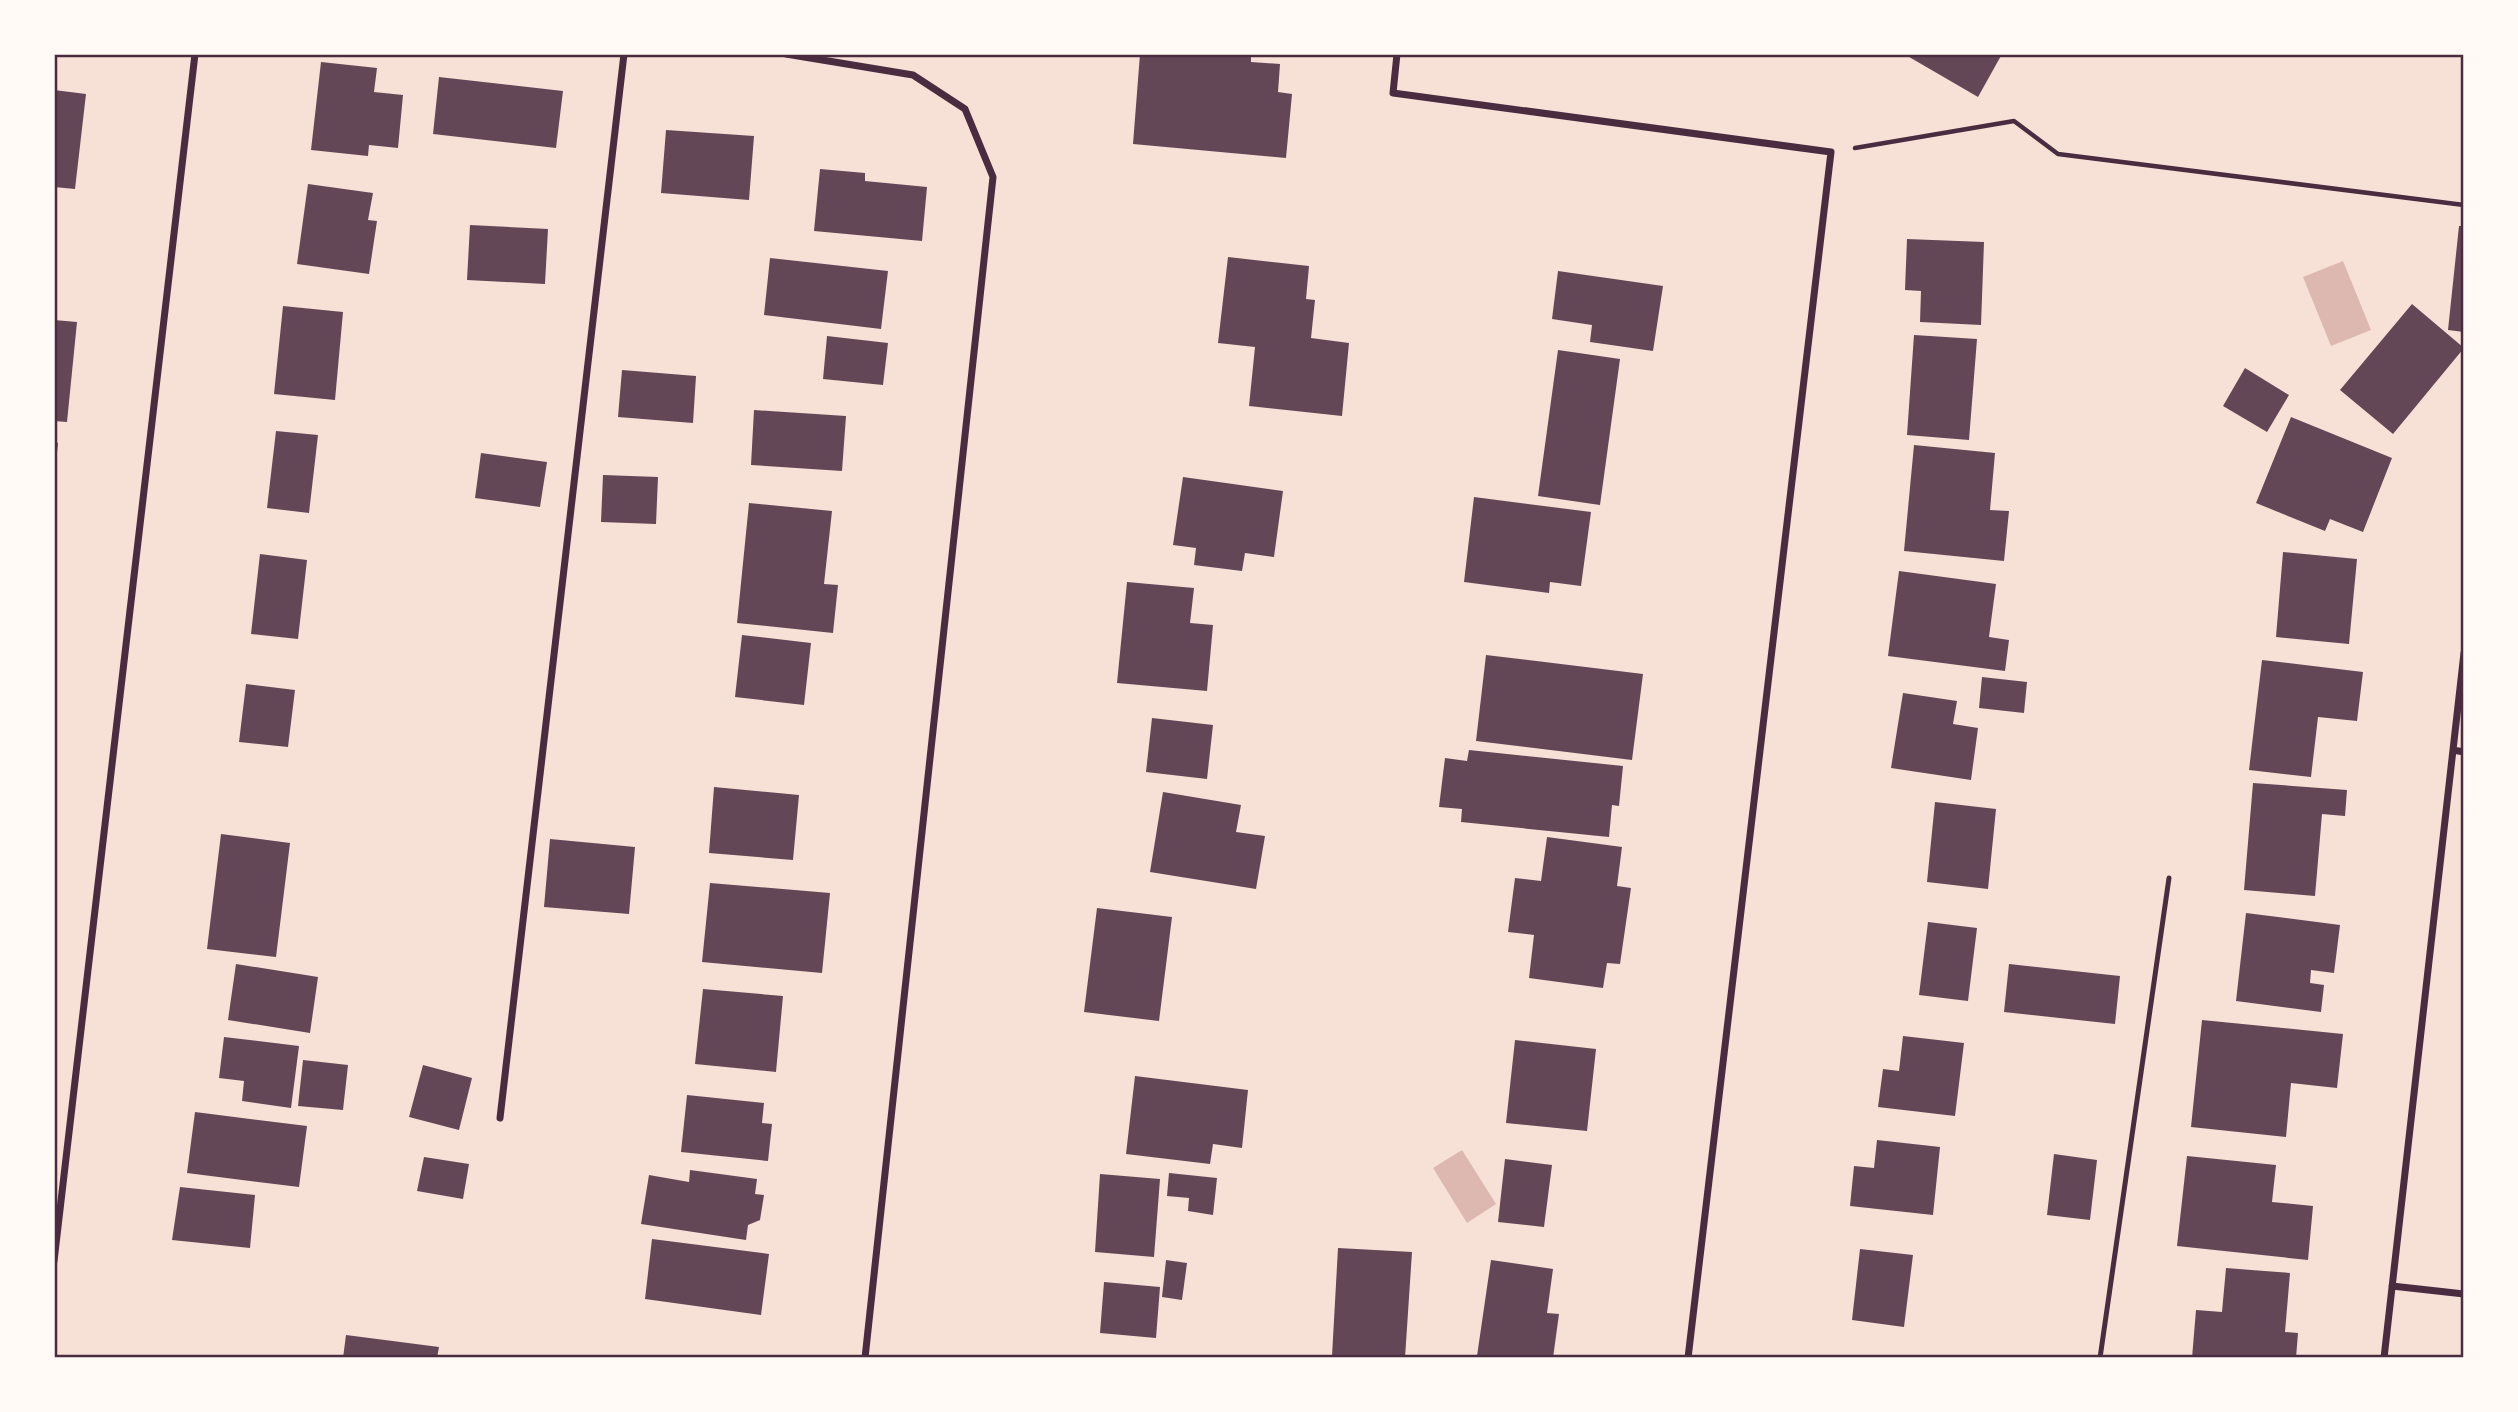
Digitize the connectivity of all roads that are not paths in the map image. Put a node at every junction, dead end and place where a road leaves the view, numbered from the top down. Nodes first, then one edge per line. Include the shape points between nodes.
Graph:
1 (195, 54) edge
2 (624, 54) edge
3 (786, 54) edge
4 (1397, 54) edge
5 (2464, 653) edge
6 (2453, 750) junction
7 (2464, 752) edge
8 (2169, 878) dead end
9 (500, 1118) dead end
10 (54, 1261) edge
11 (2392, 1286) junction
12 (2464, 1294) edge
13 (865, 1358) edge
14 (1688, 1358) edge
15 (2100, 1358) edge
16 (2384, 1358) edge

1 - 10 street
2 - 9 street
3 - 13 street via 913,75 965,109 993,177
4 - 14 street via 1393,93 1831,152
5 - 6 street
6 - 7 street
6 - 11 street
8 - 15 lane
11 - 12 street
11 - 16 street

